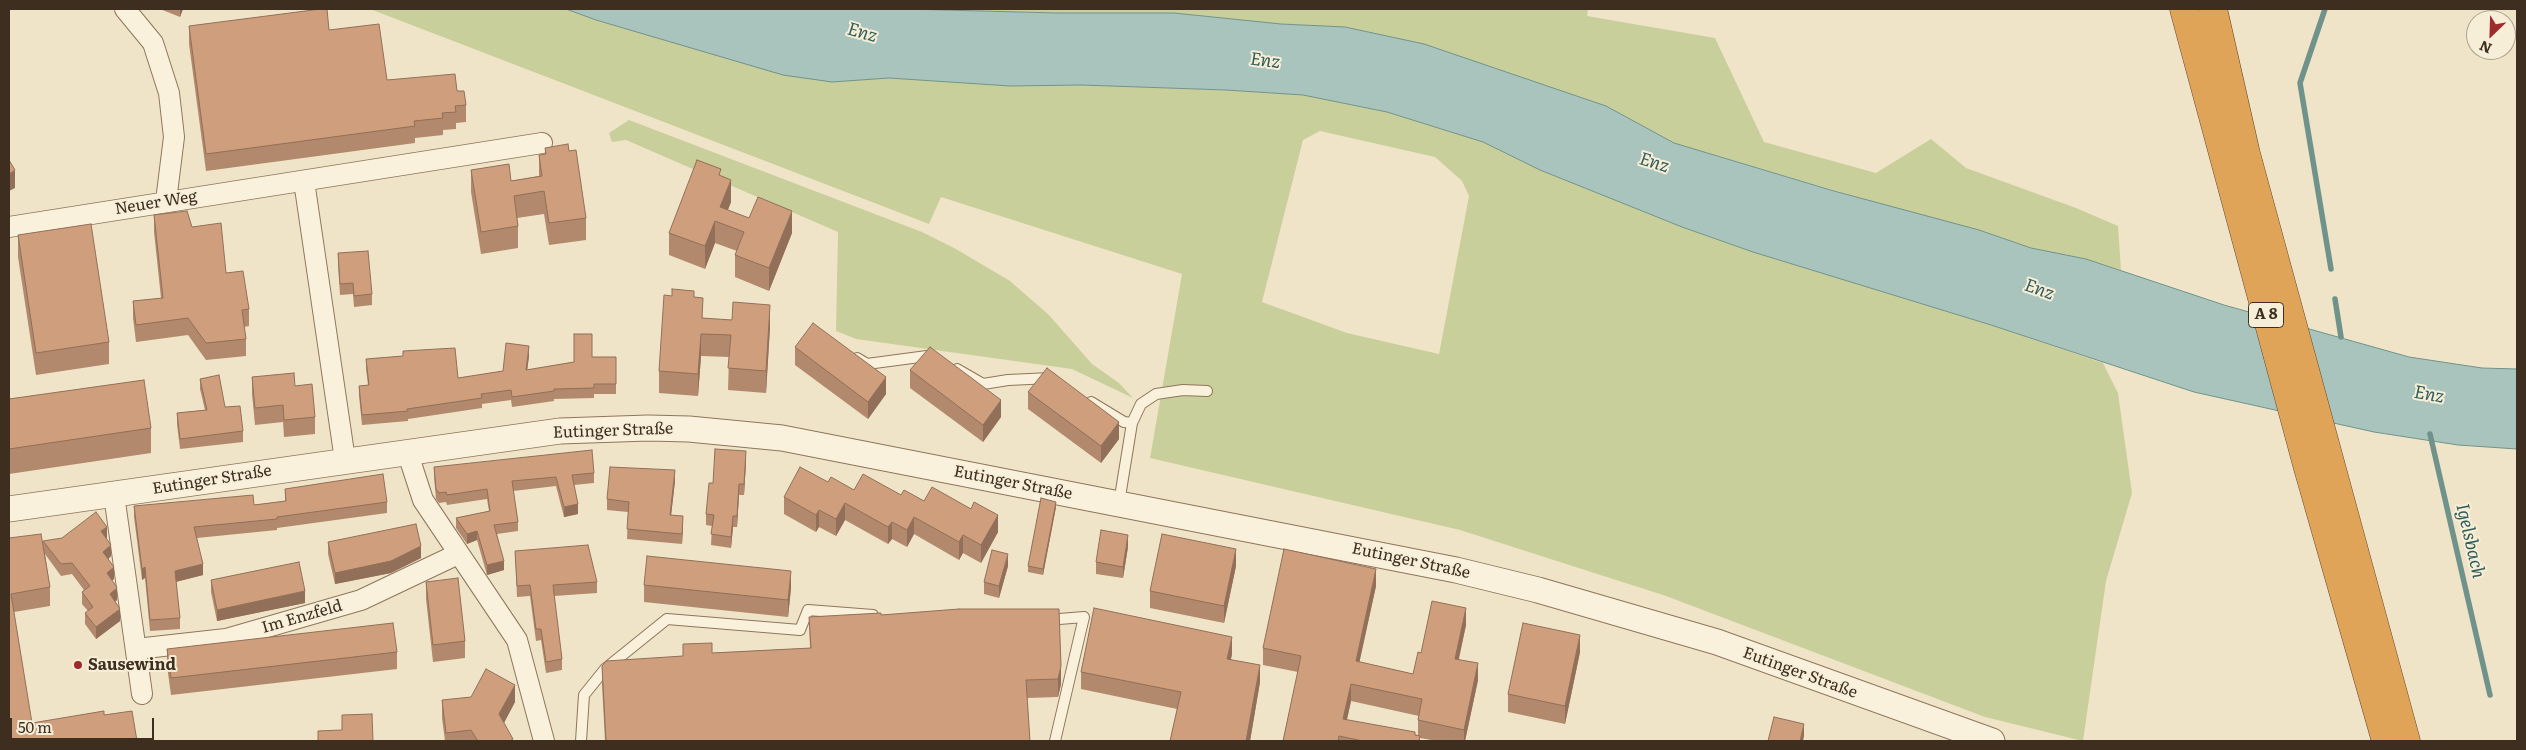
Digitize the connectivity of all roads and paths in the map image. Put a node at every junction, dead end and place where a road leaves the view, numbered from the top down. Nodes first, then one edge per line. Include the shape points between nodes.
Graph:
1 (125, 9) edge
2 (2184, 9) edge
3 (2213, 9) edge
4 (2229, 9) edge
5 (2221, 38) junction
6 (542, 143) dead end
7 (2235, 158) junction
8 (304, 181) junction
9 (166, 201) junction
10 (9, 227) edge
11 (851, 354) edge
12 (1058, 383) edge
13 (1207, 391) dead end
14 (1083, 398) edge
15 (1132, 423) junction
16 (407, 451) junction
17 (345, 460) junction
18 (2318, 463) junction
19 (114, 495) junction
20 (1119, 503) junction
21 (9, 508) edge
22 (458, 554) junction
23 (884, 615) edge
24 (1038, 620) edge
25 (136, 649) junction
26 (142, 694) dead end
27 (544, 741) edge
28 (581, 741) edge
29 (1055, 741) edge
30 (1992, 741) edge
31 (2386, 741) edge
32 (2406, 741) edge

1 - 9 street via 153,43 169,93 174,137
2 - 7 highway, A 8
3 - 5 highway, A 8
4 - 5 highway
5 - 7 highway, A 8
6 - 8 street, Neuer Weg
7 - 18 highway, A 8
8 - 9 street, Neuer Weg
8 - 17 street
9 - 10 street, Neuer Weg
11 - 12 lane via 867,364 927,356 983,384 1050,378
13 - 15 lane via 1156,394 1140,404
14 - 15 lane via 1124,422
15 - 20 lane
16 - 17 street, Eutinger Straße
16 - 20 street, Eutinger Straße via 560,431 689,429 782,438
16 - 22 street via 423,500
17 - 19 street, Eutinger Straße
18 - 31 highway, A 8
18 - 32 highway, A 8
19 - 21 street, Eutinger Straße
19 - 25 street
20 - 30 street, Eutinger Straße via 1456,570 1538,590 1716,642
22 - 25 street, Im Enzfeld via 361,600 226,639
22 - 27 street via 516,640
23 - 28 lane via 808,610 800,630 667,619 605,669 584,695
24 - 29 lane via 1084,617
25 - 26 street

